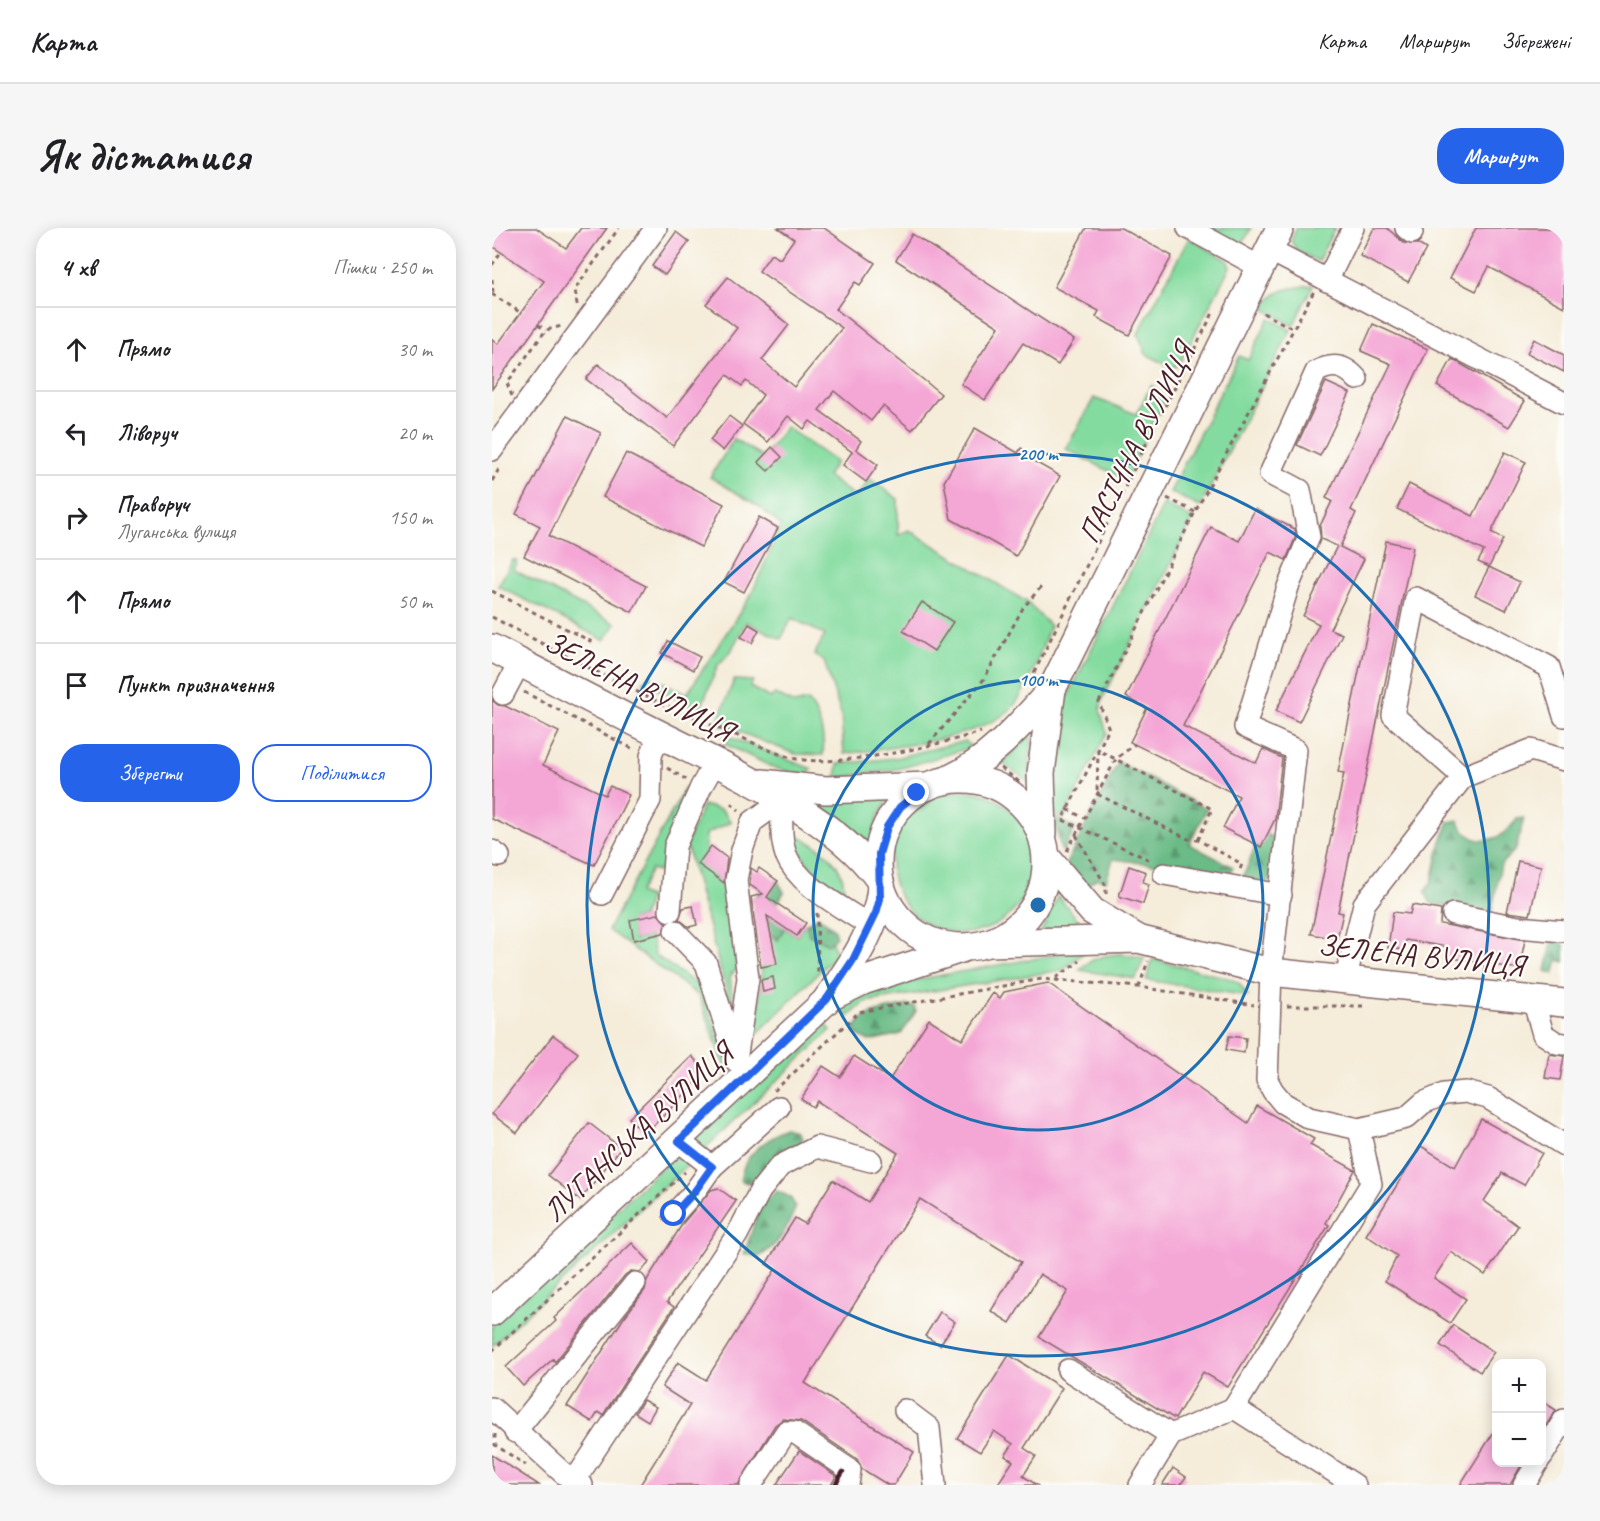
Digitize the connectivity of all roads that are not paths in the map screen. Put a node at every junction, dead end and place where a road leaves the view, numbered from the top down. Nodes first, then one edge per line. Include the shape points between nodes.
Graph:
1 (656, 228) edge
2 (1188, 228) edge
3 (1353, 228) edge
4 (1270, 249) edge
5 (1324, 279) junction
6 (1357, 379) dead end
7 (1564, 403) edge
8 (496, 460) edge
9 (492, 648) edge
10 (1052, 689) junction
11 (1564, 716) edge
12 (655, 747) junction
13 (1564, 760) edge
14 (715, 762) junction
15 (1463, 777) junction
16 (755, 782) junction
17 (937, 783) junction
18 (782, 800) junction
19 (1051, 837) junction
20 (1164, 874) road end
21 (880, 882) junction
22 (602, 894) dead end
23 (1281, 895) junction
24 (1453, 914) dead end
25 (870, 926) junction
26 (1564, 931) edge
27 (978, 946) junction
28 (1143, 948) junction
29 (1271, 972) junction
30 (1345, 981) junction
31 (823, 989) junction
32 (1533, 999) junction
33 (1564, 1003) edge
34 (1564, 1044) edge
35 (739, 1071) junction
36 (774, 1101) road end
37 (1359, 1129) junction
38 (679, 1141) junction
39 (1564, 1145) edge
40 (871, 1161) dead end
41 (706, 1163) junction
42 (674, 1214) dead end
43 (635, 1283) dead end
44 (492, 1312) edge
45 (1068, 1370) dead end
46 (492, 1408) edge
47 (1234, 1408) junction
48 (904, 1410) dead end
49 (1564, 1420) edge
50 (515, 1432) junction
51 (1171, 1435) junction
52 (1546, 1449) edge
53 (1535, 1467) edge
54 (578, 1483) edge
55 (751, 1485) edge
56 (848, 1485) edge
57 (935, 1485) edge
58 (1140, 1485) edge
59 (1355, 1485) edge
60 (1524, 1485) edge

1 - 8 street
2 - 4 street
3 - 5 street
4 - 5 street
4 - 10 main road, ПАСІЧНА ВУЛИЦЯ
5 - 7 street
6 - 23 street, ЗЕЛЕНА ВУЛИЦЯ via 1351,372 1334,366 1316,372 1270,474 1300,490 1308,537 1288,587 1245,727 1296,750
9 - 12 main road, ЗЕЛЕНА ВУЛИЦЯ via 510,680
10 - 17 main road, ПАСІЧНА ВУЛИЦЯ via 995,748 962,774
10 - 19 main road, ПАСІЧНА ВУЛИЦЯ via 1041,773
11 - 15 street via 1549,667 1416,598 1393,715
12 - 14 main road, ЗЕЛЕНА ВУЛИЦЯ
12 - 22 street via 650,800
13 - 15 street via 1531,750
14 - 16 main road, ЗЕЛЕНА ВУЛИЦЯ
14 - 35 street via 675,846 672,921 706,963
15 - 30 street via 1365,904
16 - 17 main road, ЗЕЛЕНА ВУЛИЦЯ via 826,790
16 - 18 main road, ЗЕЛЕНА ВУЛИЦЯ
17 - 19 main road via 979,781 1005,791 1027,808
17 - 21 main road via 907,801 887,827 879,854
18 - 21 main road, ЗЕЛЕНА ВУЛИЦЯ via 859,856
18 - 25 street via 782,831 793,868
18 - 35 street via 752,822 736,880 748,978
19 - 27 main road via 1043,889 1029,912 1013,929
19 - 28 main road, ЗЕЛЕНА ВУЛИЦЯ via 1092,911
20 - 23 street
21 - 25 main road, ЛУГАНСЬКА ВУЛИЦЯ via 880,899
21 - 27 main road via 895,915 915,933 945,945
23 - 29 street, ЗЕЛЕНА ВУЛИЦЯ
24 - 26 street via 1518,927
25 - 31 main road, ЛУГАНСЬКА ВУЛИЦЯ
27 - 28 main road, ЗЕЛЕНА ВУЛИЦЯ
27 - 31 main road, ЛУГАНСЬКА ВУЛИЦЯ
28 - 29 main road, ЗЕЛЕНА ВУЛИЦЯ
29 - 30 main road, ЗЕЛЕНА ВУЛИЦЯ
29 - 37 street, ЗЕЛЕНА ВУЛИЦЯ via 1267,1080 1283,1103 1309,1118
30 - 32 main road, ЗЕЛЕНА ВУЛИЦЯ
31 - 35 main road, ЛУГАНСЬКА ВУЛИЦЯ
32 - 33 main road, ЗЕЛЕНА ВУЛИЦЯ
32 - 34 street via 1543,1034
35 - 38 main road, ЛУГАНСЬКА ВУЛИЦЯ
36 - 41 street
37 - 39 street, ЗЕЛЕНА ВУЛИЦЯ via 1406,1118 1423,1103 1444,1094 1467,1092 1488,1098
37 - 47 street via 1371,1184
38 - 41 street
38 - 44 main road, ЛУГАНСЬКА ВУЛИЦЯ
40 - 54 street via 817,1147 780,1166 760,1191
41 - 42 street via 695,1191
43 - 50 street
45 - 51 street
46 - 50 street
47 - 51 street
47 - 59 street
48 - 57 street via 929,1428
49 - 52 street
50 - 54 street
51 - 58 street
53 - 60 street
55 - 56 street via 786,1432 794,1432 850,1470

